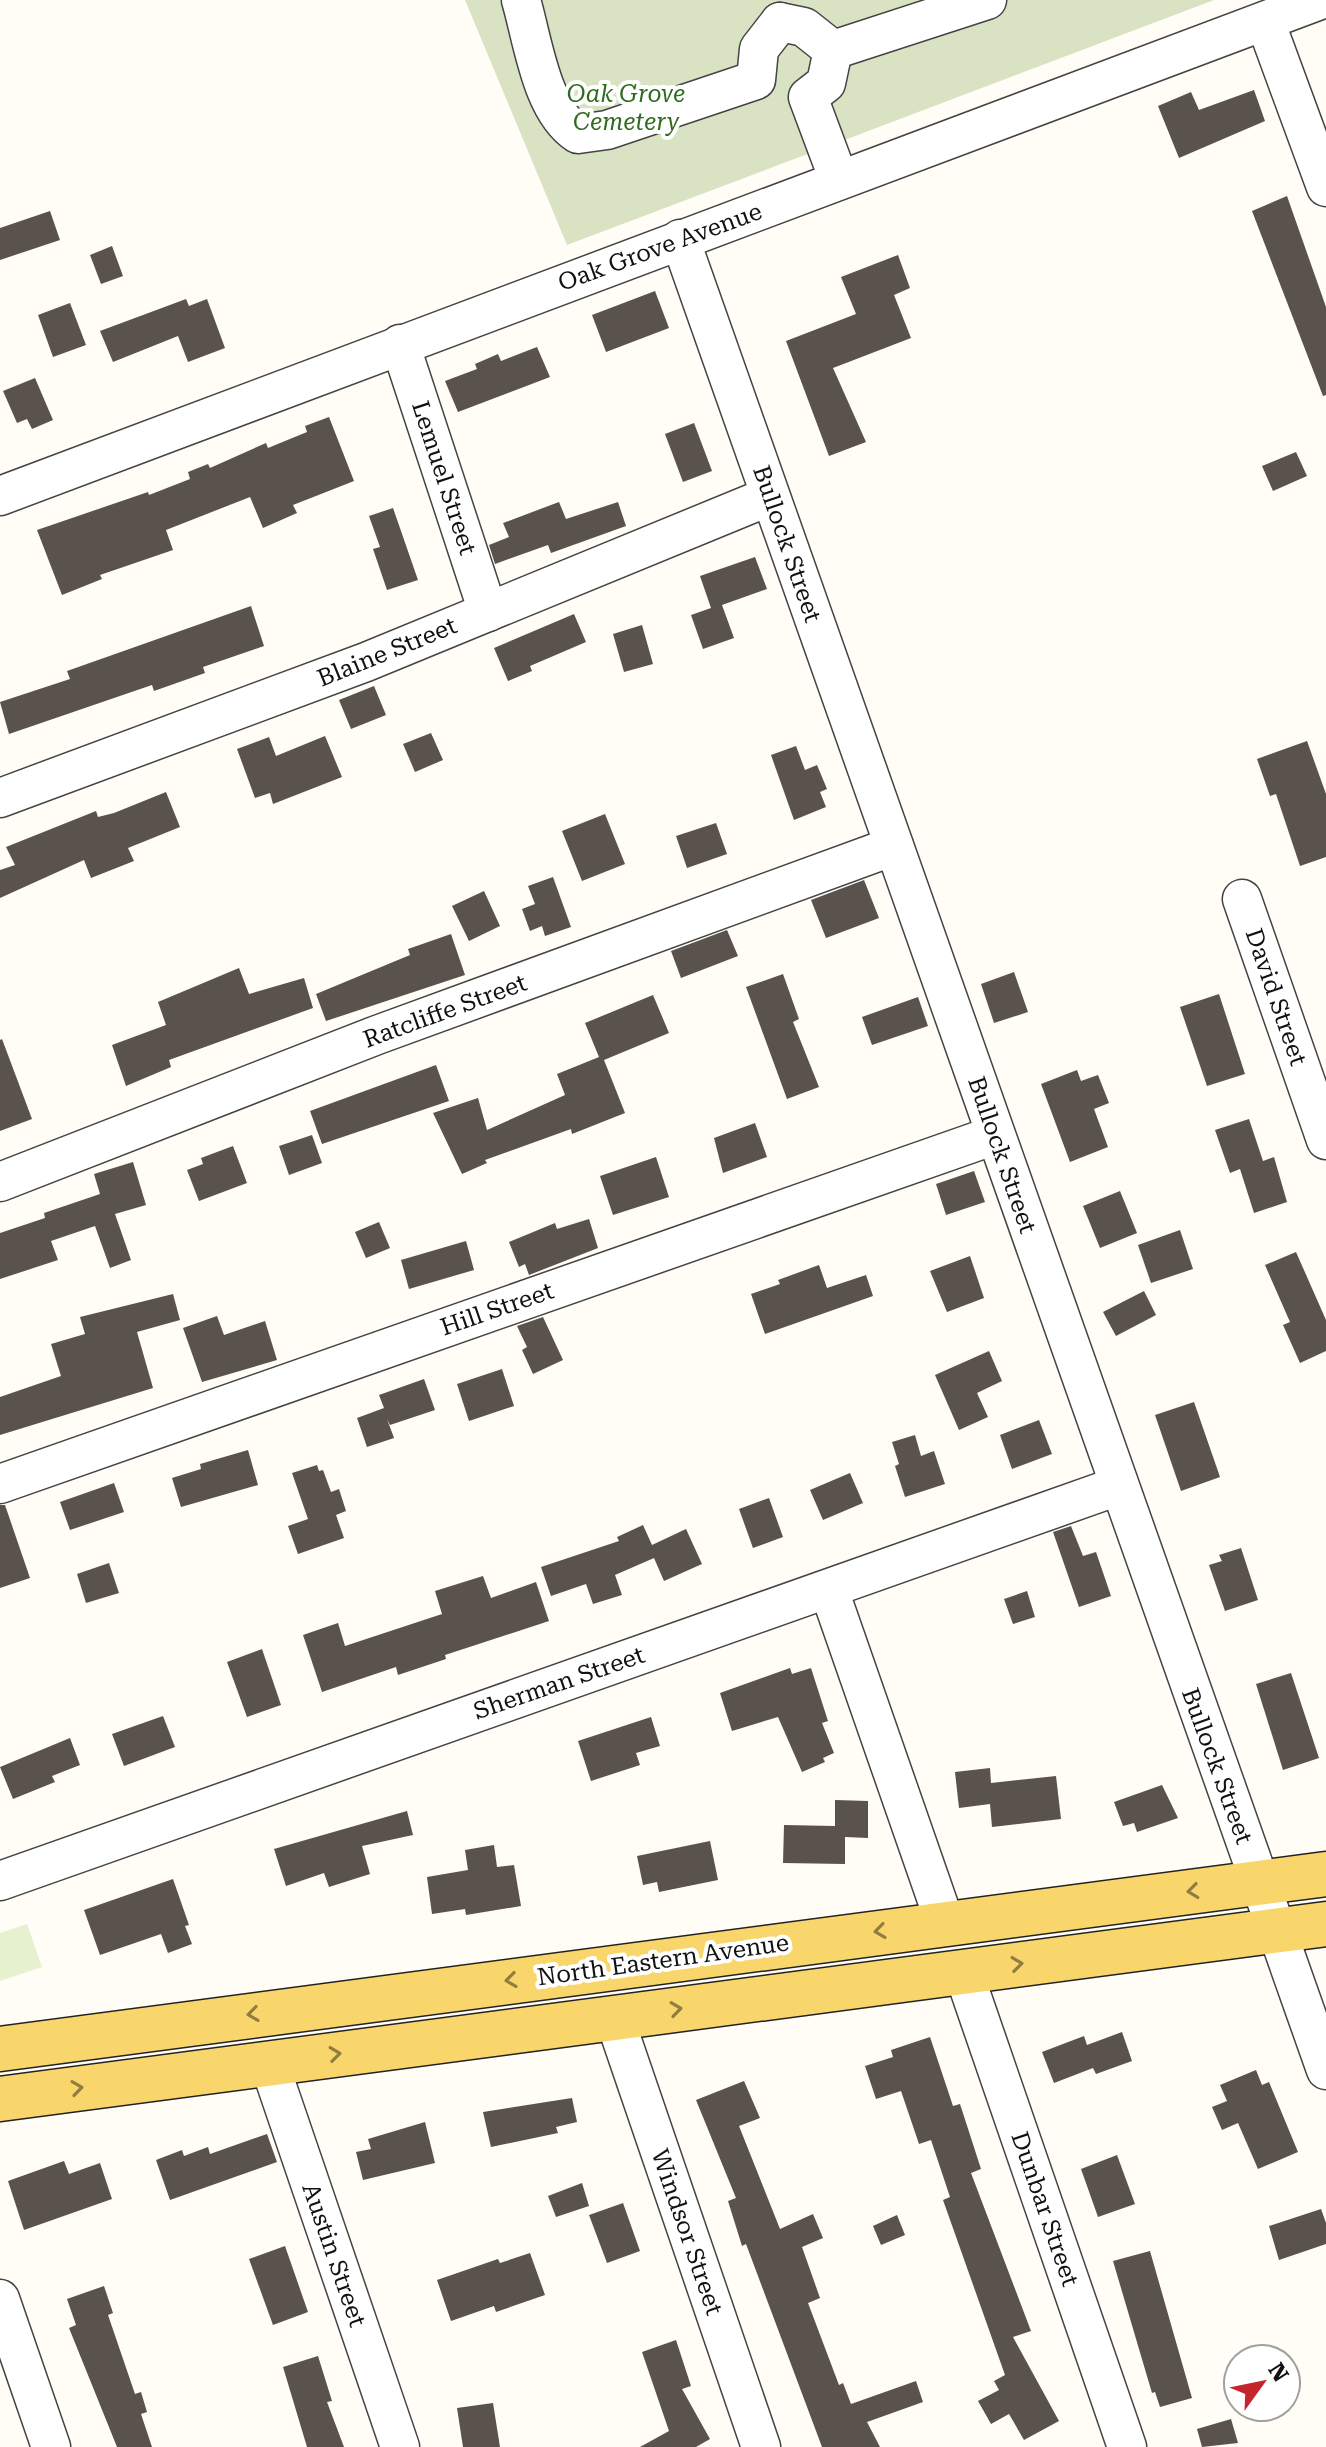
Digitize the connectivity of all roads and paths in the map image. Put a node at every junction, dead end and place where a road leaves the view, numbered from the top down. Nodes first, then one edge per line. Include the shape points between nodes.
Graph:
1 (521, 0) edge
2 (987, 0) edge
3 (1320, 0) edge
4 (776, 11) edge
5 (1265, 21) junction
6 (833, 50) junction
7 (756, 80) junction
8 (808, 97) junction
9 (839, 180) junction
10 (1326, 187) edge
11 (680, 239) junction
12 (400, 344) junction
13 (0, 496) edge
14 (770, 496) junction
15 (488, 612) junction
16 (0, 798) edge
17 (894, 846) junction
18 (1242, 899) dead end
19 (995, 1135) junction
20 (1326, 1140) edge
21 (0, 1182) edge
22 (0, 1484) edge
23 (1118, 1486) junction
24 (829, 1590) junction
25 (1326, 1874) edge
26 (0, 1881) edge
27 (1259, 1883) junction
28 (945, 1923) junction
29 (1326, 1924) edge
30 (1277, 1931) junction
31 (963, 1971) junction
32 (614, 2017) junction
33 (0, 2049) edge
34 (269, 2063) junction
35 (1326, 2070) edge
36 (0, 2099) edge
37 (0, 2299) edge
38 (51, 2447) edge
39 (400, 2447) edge
40 (761, 2447) edge
41 (1127, 2447) edge

1 - 7 street via 548,91 564,125 578,134 607,130
2 - 6 street
3 - 5 street, Oak Grove Avenue
4 - 6 street
4 - 7 street via 759,49
5 - 9 street, Oak Grove Avenue
5 - 10 street
6 - 8 street via 826,83
7 - 8 street via 779,99
8 - 9 street
9 - 11 street, Oak Grove Avenue
11 - 12 street, Oak Grove Avenue
11 - 14 street, Bullock Street
12 - 13 street, Oak Grove Avenue
12 - 15 street, Lemuel Street
14 - 15 street, Blaine Street
14 - 17 street, Bullock Street
15 - 16 street, Blaine Street
17 - 19 street, Bullock Street
17 - 21 street, Ratcliffe Street via 377,1035
18 - 20 street, David Street
19 - 22 street, Hill Street
19 - 23 street, Bullock Street
23 - 24 street, Sherman Street
23 - 27 street, Bullock Street
24 - 26 street, Sherman Street
24 - 28 street
25 - 27 main road, North Eastern Avenue
27 -> 28 main road, North Eastern Avenue
27 - 30 street, Bullock Street
28 -> 33 main road, North Eastern Avenue
29 - 30 main road, North Eastern Avenue
31 -> 30 main road, North Eastern Avenue
30 - 35 street, Bullock Street
32 -> 31 main road, North Eastern Avenue
31 - 41 street, Dunbar Street
34 -> 32 main road, North Eastern Avenue
32 - 40 street, Windsor Street
36 -> 34 main road, North Eastern Avenue
34 - 39 street, Austin Street
37 - 38 street

